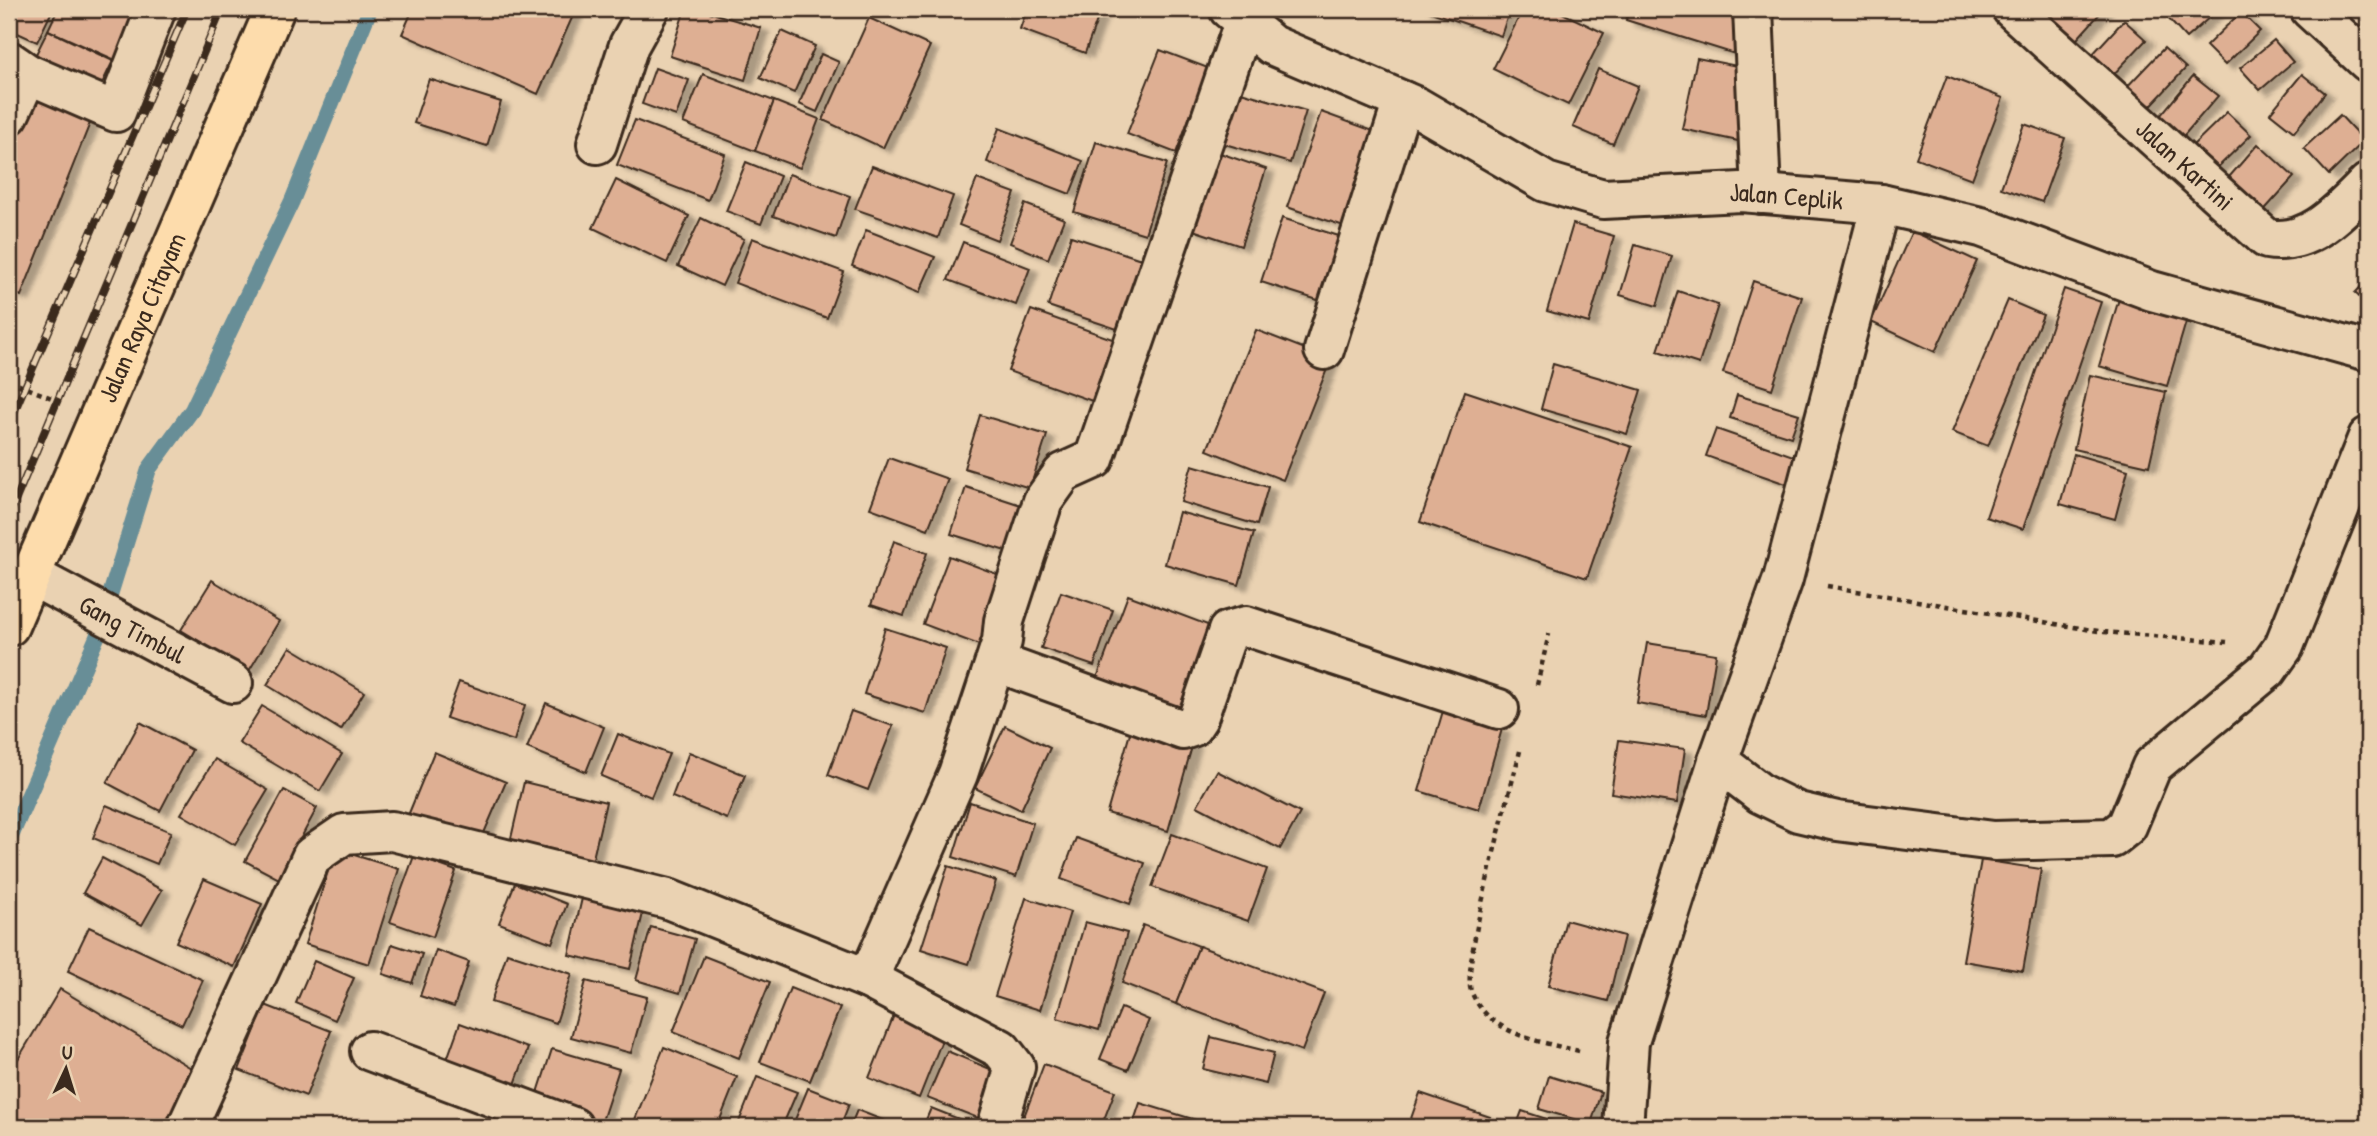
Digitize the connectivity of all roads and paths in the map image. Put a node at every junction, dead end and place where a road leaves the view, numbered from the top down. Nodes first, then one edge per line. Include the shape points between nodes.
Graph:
1 (156, 9) edge
2 (275, 9) edge
3 (649, 9) edge
4 (1753, 9) edge
5 (2012, 9) edge
6 (2309, 9) edge
7 (1237, 15) edge
8 (2368, 62) edge
9 (18, 67) edge
10 (1404, 102) junction
11 (9, 116) edge
12 (597, 144) dead end
13 (2368, 183) edge
14 (1761, 194) junction
15 (1881, 204) junction
16 (1324, 350) dead end
17 (2368, 351) edge
18 (9, 381) edge
19 (59, 401) dead end
20 (2368, 437) edge
21 (30, 575) junction
22 (1783, 579) junction
23 (9, 626) edge
24 (1549, 634) dead end
25 (2284, 646) junction
26 (996, 662) junction
27 (233, 683) dead end
28 (1536, 687) dead end
29 (1499, 709) dead end
30 (1523, 740) dead end
31 (1718, 761) junction
32 (868, 979) junction
33 (370, 1051) dead end
34 (1627, 1062) junction
35 (187, 1127) edge
36 (573, 1127) edge
37 (997, 1127) edge
38 (1623, 1127) edge

1 - 9 street via 116,112
2 - 21 main road, Jalan Raya Citayam
3 - 12 street via 629,45
4 - 14 street
5 - 13 street, Jalan Kartini via 2267,239 2283,240 2327,224
6 - 8 street
7 - 10 street, Jalan Ceplik via 1272,45
7 - 26 street via 1094,459 1063,473 1043,501 1004,621
9 - 11 street
10 - 14 street, Jalan Ceplik via 1546,182 1602,199 1704,192
10 - 16 street
14 - 15 street, Jalan Ceplik
15 - 17 street, Jalan Ceplik via 1981,227 2152,291
15 - 22 street
18 - 19 path
20 - 25 street
21 - 23 main road, Jalan Raya Citayam
21 - 27 street, Gang Timbul
22 - 25 path via 2104,632
22 - 31 street
24 - 28 path
25 - 31 street via 2267,670 2152,766 2127,826 2112,838 1994,841 1837,821 1798,812 1761,794
26 - 29 street via 1183,730 1198,718 1228,631 1246,626
26 - 32 street via 958,774
30 - 34 path via 1478,924 1471,991 1502,1027 1525,1038
31 - 34 street via 1629,1042
32 - 35 street via 668,899 392,831 344,834 312,856
32 - 37 street via 1001,1049 1014,1073
33 - 36 street
34 - 38 street

